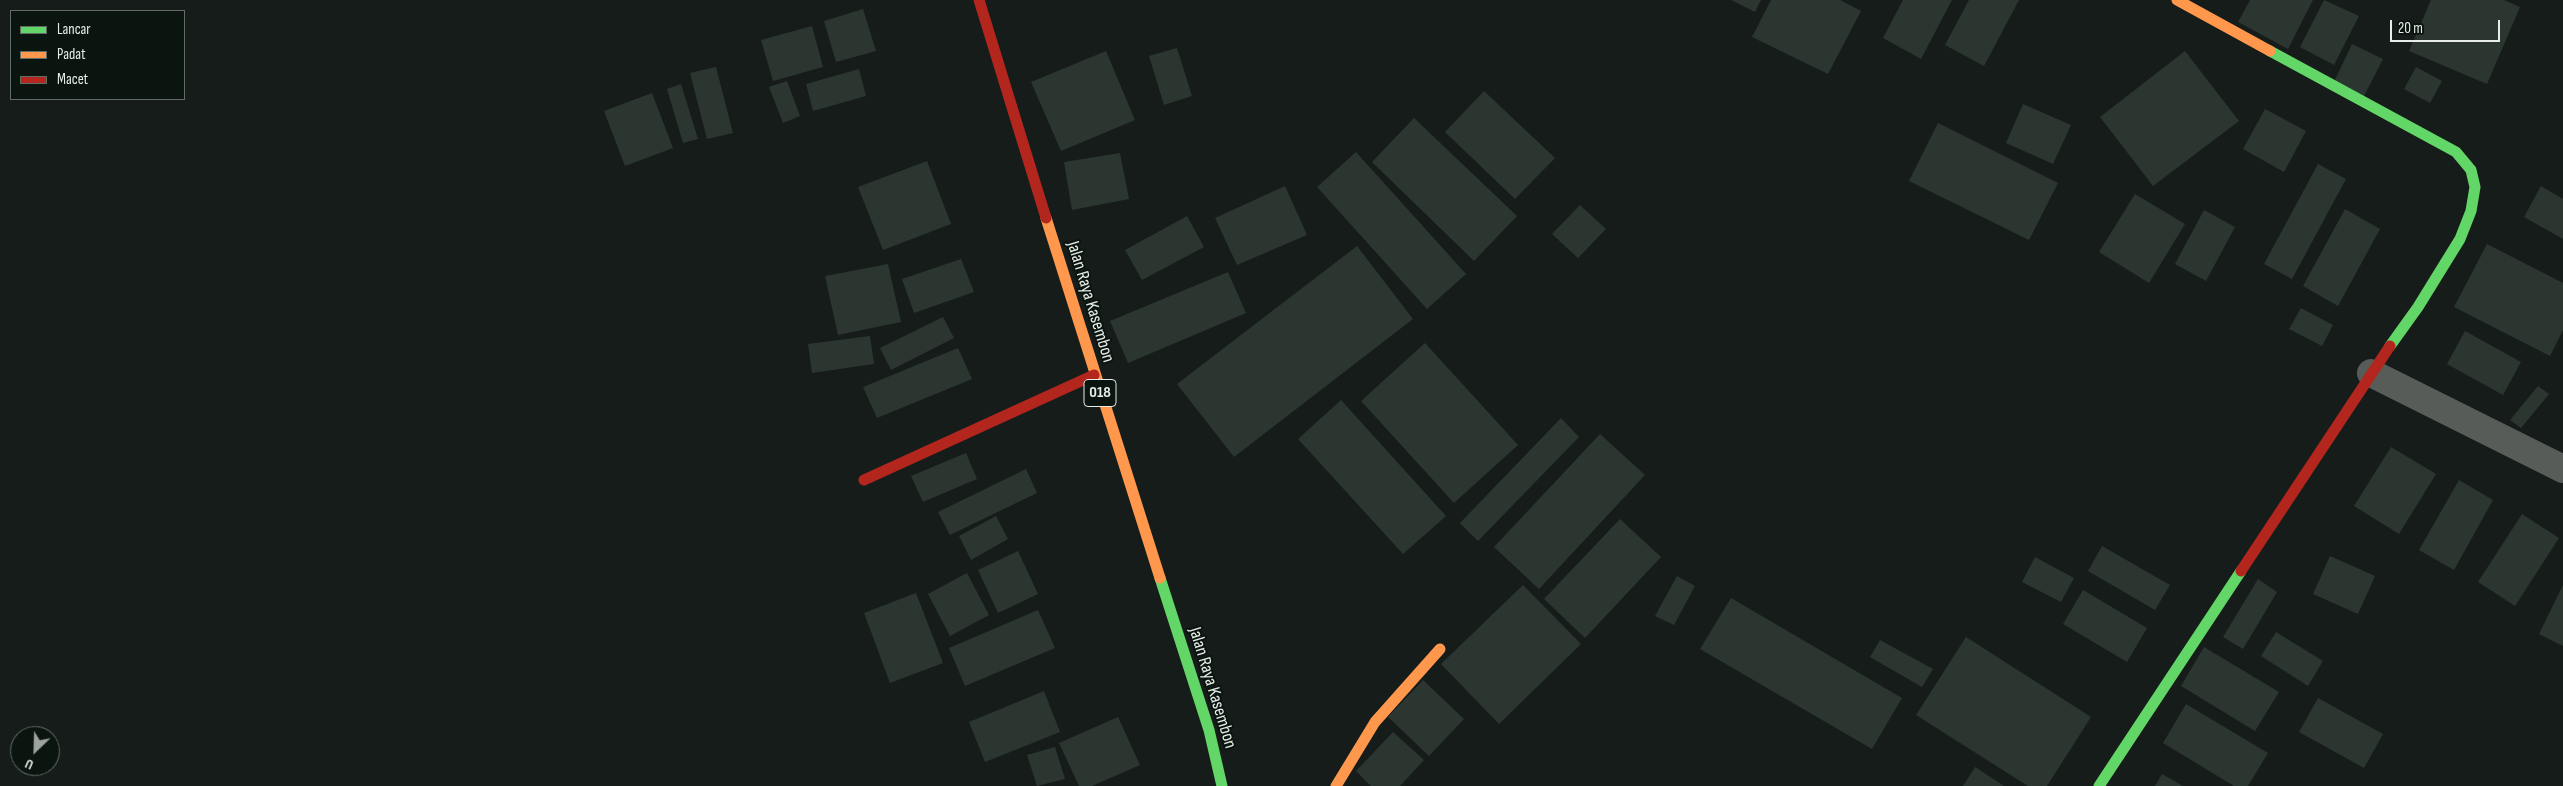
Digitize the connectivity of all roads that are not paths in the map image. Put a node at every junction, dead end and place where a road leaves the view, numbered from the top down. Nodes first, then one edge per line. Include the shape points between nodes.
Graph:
1 (979, 0) edge
2 (2177, 0) edge
3 (2371, 373) junction
4 (1094, 375) junction
5 (2563, 468) edge
6 (864, 480) dead end
7 (1440, 649) dead end
8 (1222, 786) edge
9 (1336, 786) edge
10 (2099, 786) edge

1 - 4 street, Jalan Raya Kasembon / 018
2 - 3 street via 2456,152 2471,170 2475,187 2471,211 2460,239 2418,307
3 - 5 street
3 - 10 street
4 - 6 street
4 - 8 street, Jalan Raya Kasembon / 018 via 1206,721
7 - 9 street via 1375,722

